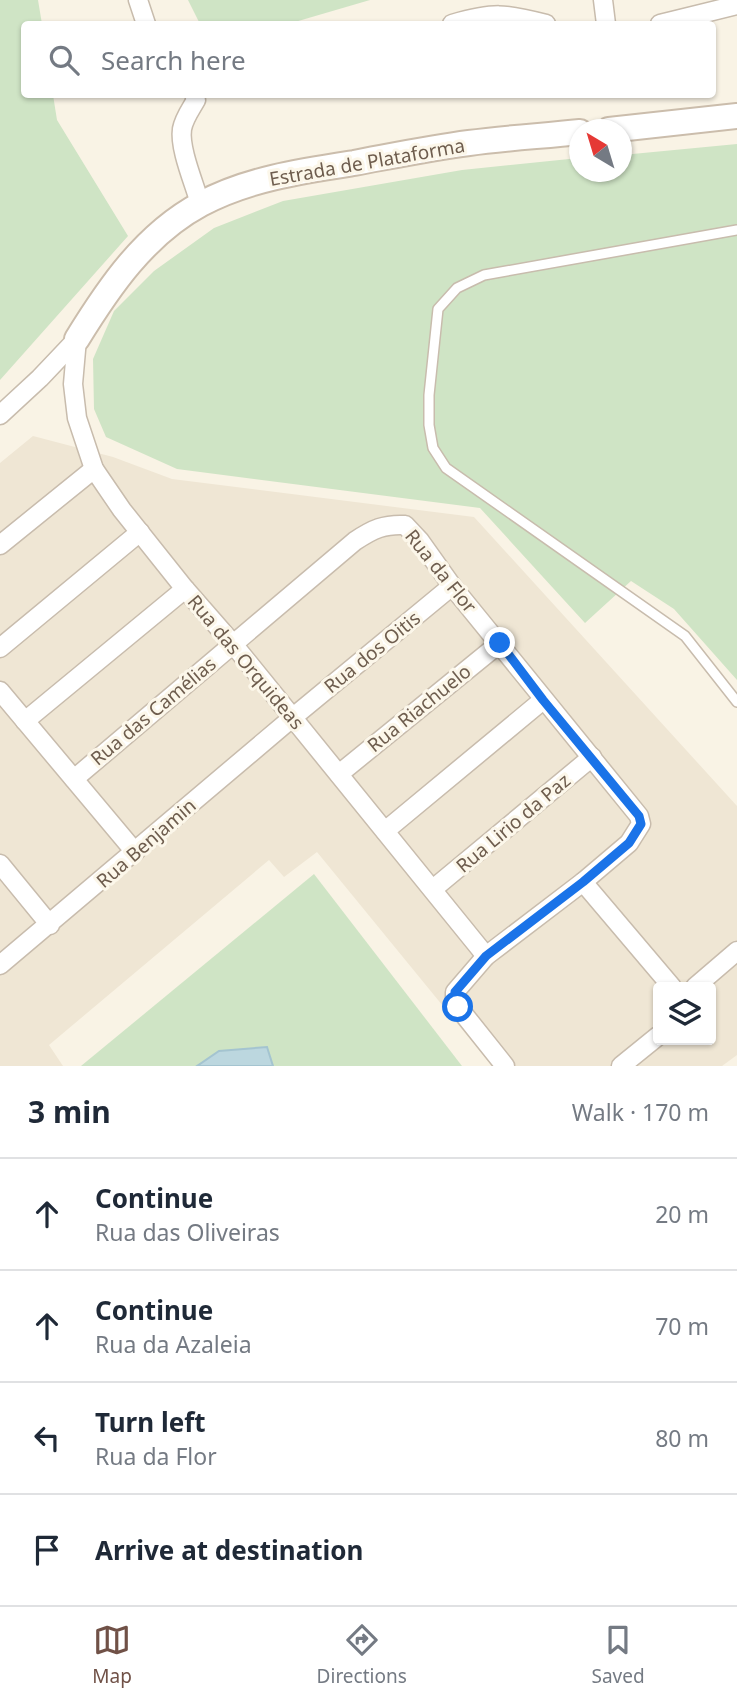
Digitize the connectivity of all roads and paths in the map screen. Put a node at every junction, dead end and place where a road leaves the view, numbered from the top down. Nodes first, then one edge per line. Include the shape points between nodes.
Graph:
1 (138, 0) edge
2 (603, 0) edge
3 (737, 5) edge
4 (145, 21) edge
5 (463, 21) edge
6 (534, 21) edge
7 (606, 21) edge
8 (672, 21) edge
9 (200, 98) edge
10 (737, 116) edge
11 (632, 127) edge
12 (569, 133) edge
13 (200, 204) junction
14 (737, 230) edge
15 (77, 339) junction
16 (0, 415) edge
17 (94, 469) junction
18 (140, 532) junction
19 (0, 545) edge
20 (452, 586) junction
21 (185, 589) junction
22 (500, 643) junction
23 (233, 644) junction
24 (0, 648) edge
25 (0, 691) edge
26 (543, 700) junction
27 (737, 702) edge
28 (292, 718) junction
29 (25, 721) junction
30 (592, 757) junction
31 (339, 774) junction
32 (74, 779) junction
33 (385, 831) junction
34 (135, 852) junction
35 (0, 864) edge
36 (583, 882) junction
37 (433, 889) junction
38 (50, 925) junction
39 (737, 951) edge
40 (486, 956) junction
41 (0, 965) edge
42 (668, 982) edge
43 (701, 982) edge
44 (653, 1040) edge
45 (505, 1066) edge
46 (621, 1066) edge

1 - 4 street
2 - 7 street
3 - 8 street
5 - 6 street via 506,14
9 - 13 street via 181,132
10 - 11 main road
12 - 13 main road, Estrada de Plataforma via 468,143 304,171
13 - 15 main road, Estrada de Plataforma via 134,258
14 - 27 lane via 484,275 457,288 438,309 429,395 433,448 446,468 685,636
15 - 16 street, Estrada de Plataforma
15 - 17 street, Rua das Orquideas via 73,384 77,418
17 - 18 street, Rua das Orquideas
17 - 19 street
18 - 21 street, Rua das Orquideas
18 - 24 street
20 - 22 street, Rua da Flor
20 - 23 street, Rua da Flor via 405,525 390,524 355,541
20 - 28 street, Rua dos Oitis
21 - 23 street, Rua das Orquideas
21 - 29 street
22 - 26 street, Rua da Flor
22 - 31 street, Rua Riachuelo
23 - 28 street, Rua das Orquideas
23 - 32 street, Rua das Camélias
25 - 29 street
26 - 30 street, Rua da Flor
26 - 33 street
28 - 31 street, Rua das Orquideas
28 - 34 street, Rua Benjamin
29 - 32 street
30 - 36 street, Rua da Flor via 641,824 629,843
30 - 37 street, Rua Lirio da Paz
31 - 33 street, Rua das Orquideas
32 - 34 street
33 - 37 street, Rua das Orquideas
34 - 38 street, Rua Benjamin
35 - 38 street
36 - 40 street
36 - 42 street
37 - 40 street, Rua das Orquideas
38 - 41 street, Rua Benjamin
39 - 43 street
40 - 45 street via 455,992 455,1000
44 - 46 street

